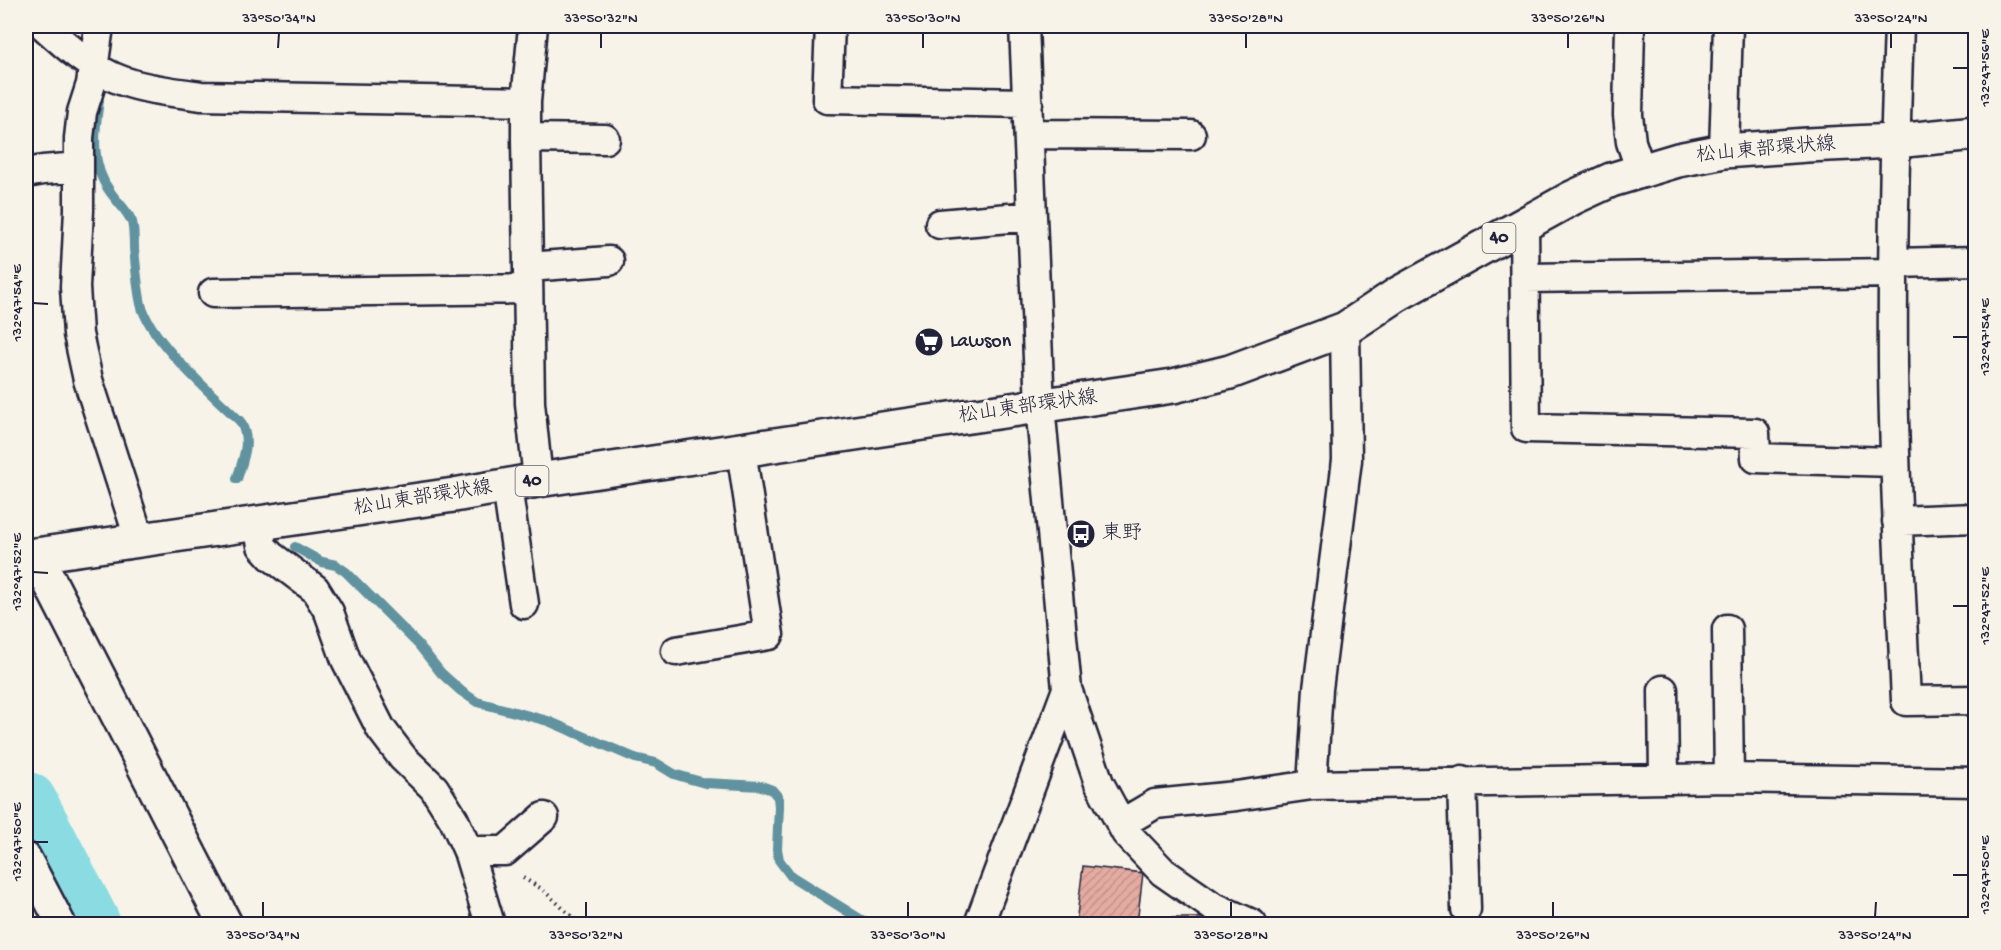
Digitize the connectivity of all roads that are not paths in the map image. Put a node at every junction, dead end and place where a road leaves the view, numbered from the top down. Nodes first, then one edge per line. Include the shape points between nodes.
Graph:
1 (45, 26) edge
2 (99, 26) edge
3 (533, 26) edge
4 (830, 26) edge
5 (1024, 26) edge
6 (1629, 26) edge
7 (1728, 26) edge
8 (1899, 26) edge
9 (93, 65) junction
10 (526, 102) junction
11 (1028, 103) junction
12 (1976, 133) edge
13 (1029, 134) junction
14 (1191, 135) dead end
15 (526, 138) junction
16 (605, 139) dead end
17 (1895, 141) junction
18 (1724, 151) junction
19 (79, 167) junction
20 (1641, 171) junction
21 (26, 173) edge
22 (1032, 216) junction
23 (940, 224) dead end
24 (1524, 224) junction
25 (609, 261) dead end
26 (1976, 261) edge
27 (1894, 268) junction
28 (528, 278) junction
29 (1525, 278) junction
30 (213, 293) dead end
31 (1345, 329) junction
32 (1040, 406) junction
33 (741, 450) junction
34 (1895, 462) junction
35 (522, 483) junction
36 (1976, 518) edge
37 (1898, 521) junction
38 (258, 524) junction
39 (140, 541) junction
40 (29, 550) edge
41 (524, 604) dead end
42 (1727, 628) dead end
43 (676, 651) dead end
44 (1067, 689) junction
45 (1663, 690) dead end
46 (1976, 700) edge
47 (1664, 778) junction
48 (1729, 778) junction
49 (1462, 781) junction
50 (1976, 782) edge
51 (1312, 784) junction
52 (544, 817) dead end
53 (1121, 824) junction
54 (468, 851) junction
55 (26, 857) edge
56 (1466, 909) dead end
57 (61, 924) edge
58 (225, 924) edge
59 (490, 924) edge
60 (979, 924) edge
61 (1252, 924) edge

1 - 9 street
2 - 9 street
3 - 10 street
4 - 11 street via 828,99
5 - 11 street
6 - 20 street via 1628,115 1631,142
7 - 18 street
8 - 17 street
9 - 10 street via 123,81 201,96
9 - 19 street via 82,112
10 - 15 street
11 - 13 street
12 - 17 main road, 松山東部環状線 / 40
13 - 14 street
13 - 22 street
15 - 16 street
15 - 28 street
17 - 18 main road, 松山東部環状線 / 40
17 - 27 street
18 - 20 main road, 松山東部環状線 / 40
19 - 21 street
19 - 39 street via 75,287 78,334 88,380
20 - 24 main road, 松山東部環状線 / 40 via 1601,185
22 - 23 street
22 - 32 street
24 - 29 street
24 - 31 main road, 松山東部環状線 / 40 via 1398,294
25 - 28 street
26 - 27 street
27 - 29 street
27 - 34 street
28 - 30 street
28 - 35 street via 530,403
29 - 34 street via 1526,428 1755,433 1756,458
31 - 32 main road, 松山東部環状線 / 40 via 1230,372 1173,386
31 - 51 street via 1347,460 1318,689
32 - 33 main road, 松山東部環状線 / 40
32 - 44 street
33 - 35 main road, 松山東部環状線 / 40
33 - 43 street via 769,634
34 - 37 street
35 - 38 main road, 松山東部環状線 / 40
35 - 41 street
36 - 37 street
37 - 46 street via 1906,701
38 - 39 main road, 松山東部環状線 / 40
38 - 54 street via 262,546 315,589 381,729 403,758 434,788
39 - 40 main road, 松山東部環状線 / 40
40 - 58 main road
42 - 48 street
44 - 53 street via 1099,783
44 - 60 street
45 - 47 street
47 - 48 street
47 - 49 street
48 - 50 street
49 - 51 street
49 - 56 street
51 - 53 street via 1155,804
52 - 54 street via 505,851
53 - 61 street via 1163,873 1212,906
54 - 59 street
55 - 57 street

